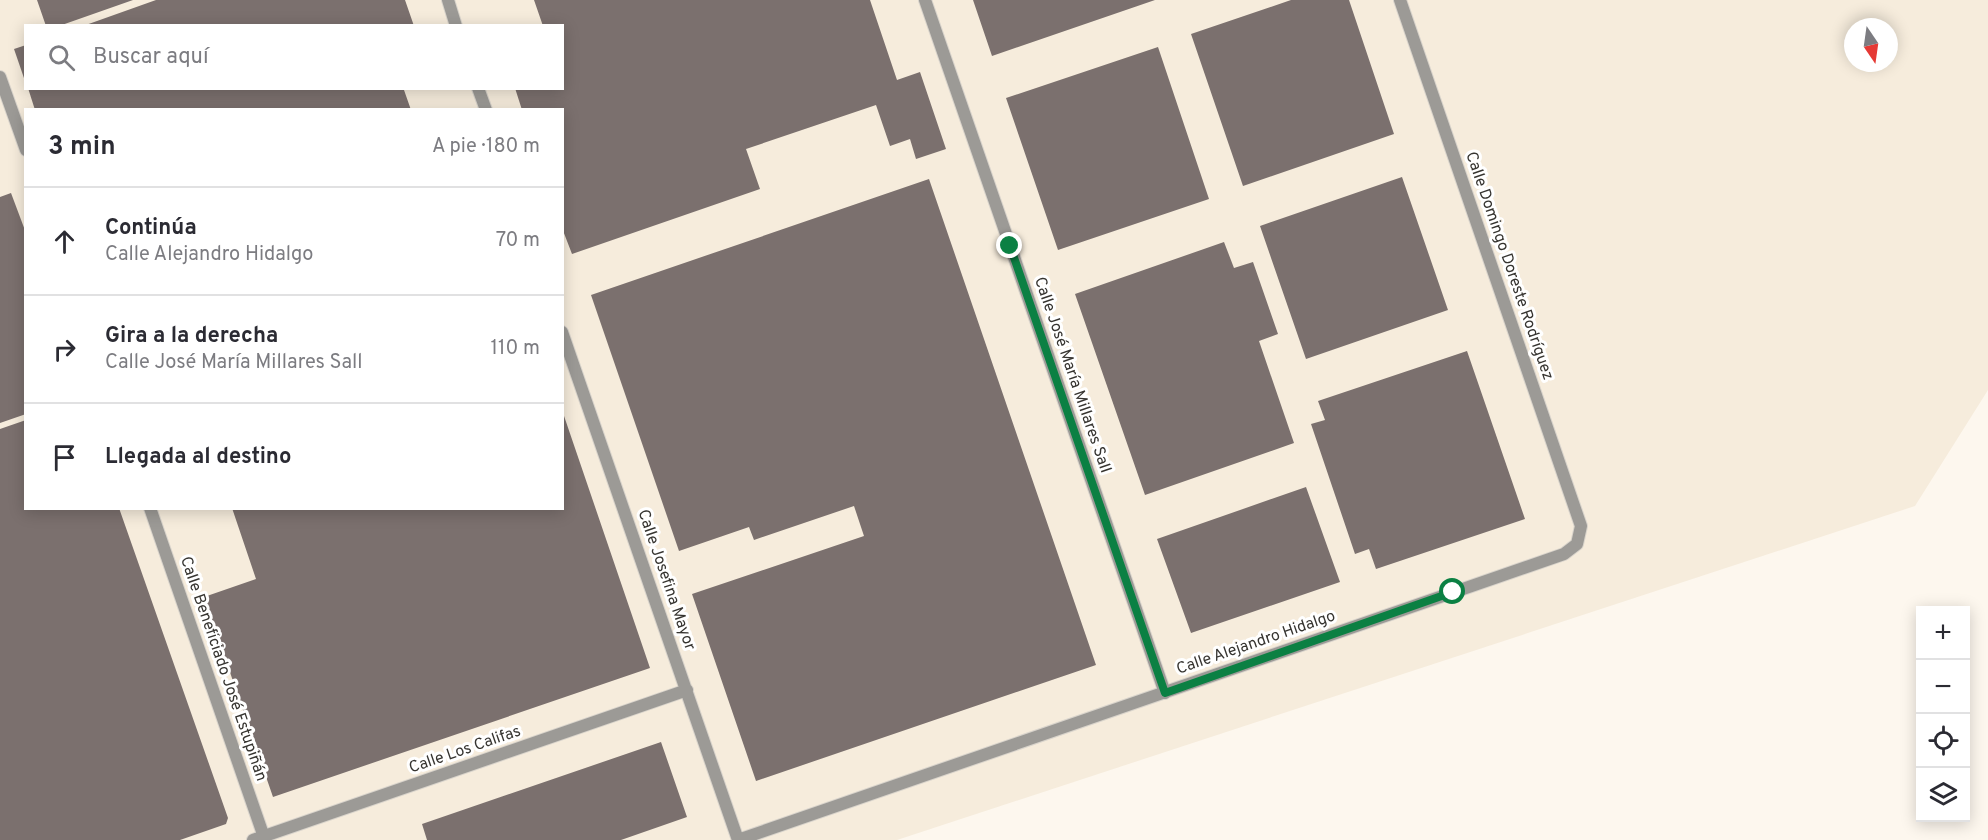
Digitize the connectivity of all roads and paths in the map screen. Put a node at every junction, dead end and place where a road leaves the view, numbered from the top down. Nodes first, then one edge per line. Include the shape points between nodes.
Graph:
1 (448, 0) edge
2 (925, 0) edge
3 (1400, 0) edge
4 (455, 24) edge
5 (0, 77) edge
6 (479, 90) edge
7 (485, 108) edge
8 (24, 144) edge
9 (564, 338) edge
10 (151, 510) edge
11 (1577, 544) joint
12 (687, 690) junction
13 (1165, 693) junction
14 (261, 839) edge
15 (738, 840) edge

1 - 4 street
2 - 13 street, Calle José María Millares Sall
3 - 11 street, Calle Domingo Doreste Rodríguez via 1581,526
5 - 8 street
6 - 7 street
9 - 12 street, Calle Josefina Mayor
10 - 14 street, Calle Beneficiado José Estupiñán
11 - 13 street, Calle Alejandro Hidalgo via 1564,554
12 - 14 street, Calle Los Califas
12 - 15 street, Calle Josefina Mayor
13 - 15 street, Calle Alejandro Hidalgo

